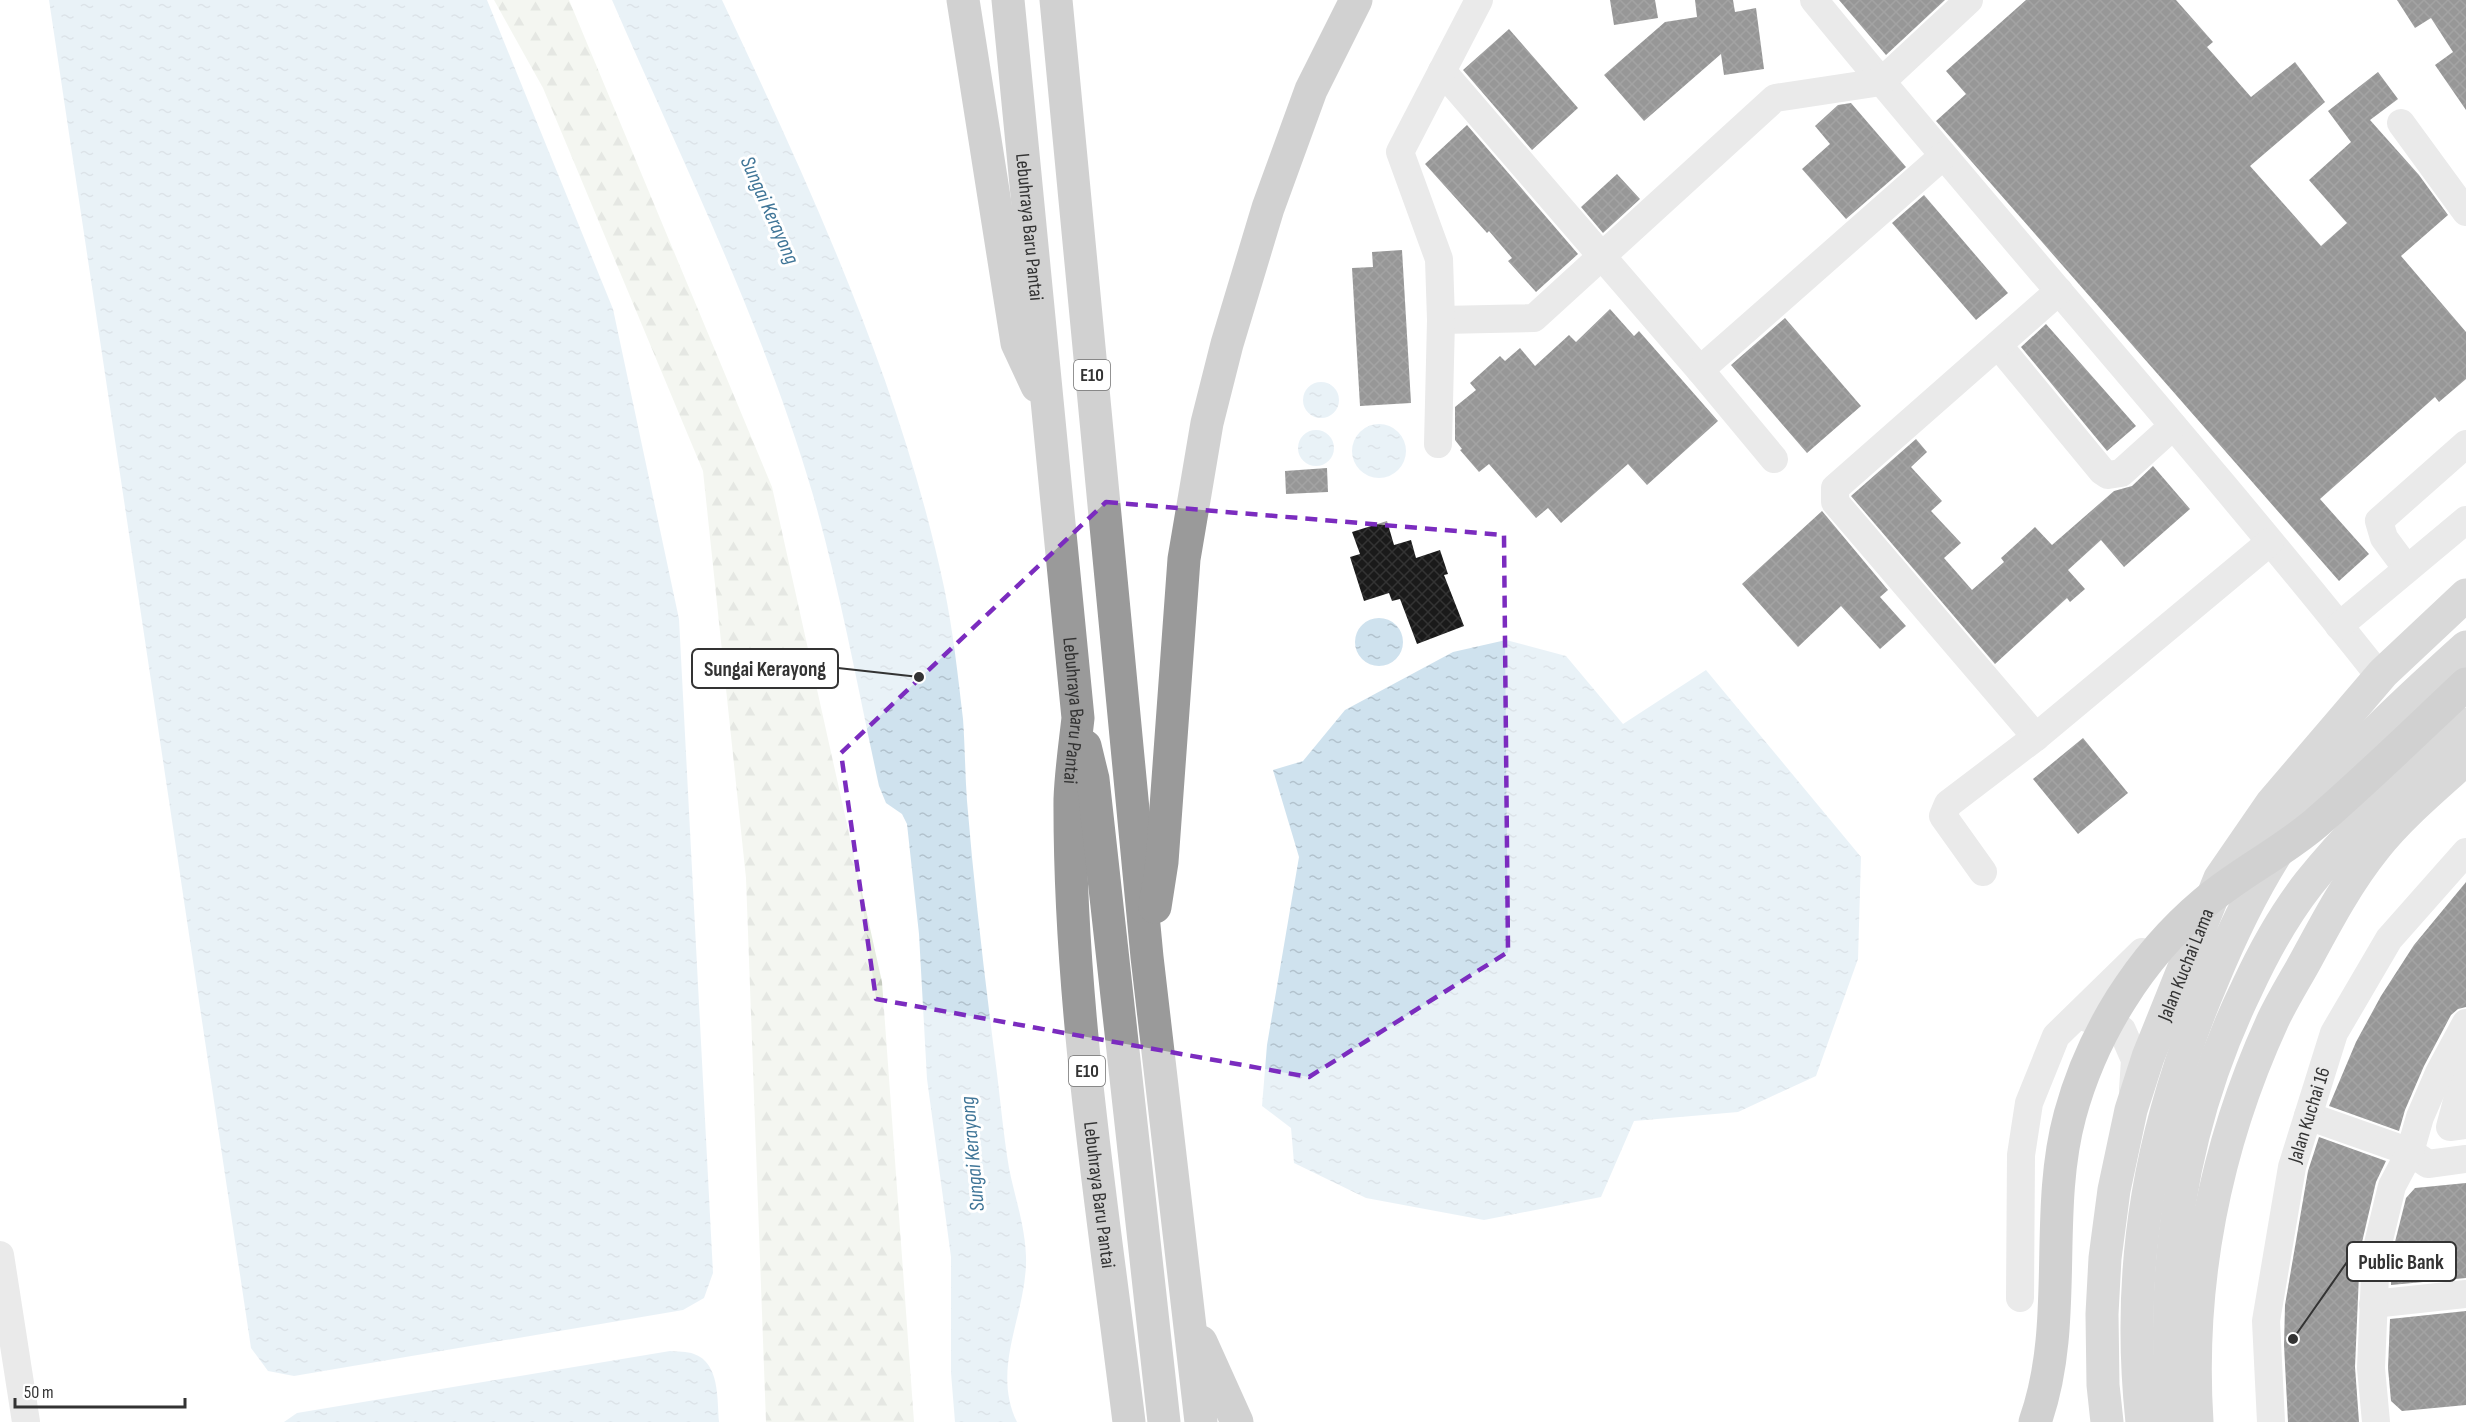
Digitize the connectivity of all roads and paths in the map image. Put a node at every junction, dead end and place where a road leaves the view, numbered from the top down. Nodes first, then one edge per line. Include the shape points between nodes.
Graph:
1 (963, 0) edge
2 (1008, 0) edge
3 (1056, 0) edge
4 (1356, 0) edge
5 (1479, 0) edge
6 (1814, 0) edge
7 (1969, 0) edge
8 (1442, 71) junction
9 (1881, 82) junction
10 (2401, 123) dead end
11 (1942, 156) junction
12 (2466, 212) edge
13 (1602, 257) junction
14 (2059, 291) junction
15 (1441, 320) junction
16 (1998, 345) junction
17 (1700, 370) junction
18 (1049, 412) junction
19 (2173, 426) junction
20 (1438, 444) dead end
21 (2466, 444) edge
22 (1774, 459) dead end
23 (2466, 520) edge
24 (2270, 542) junction
25 (2407, 569) junction
26 (2466, 595) edge
27 (2338, 626) junction
28 (2466, 647) edge
29 (2383, 673) junction
30 (2466, 684) edge
31 (1078, 718) junction
32 (2466, 724) edge
33 (2036, 737) junction
34 (2466, 759) edge
35 (2463, 861) edge
36 (1983, 872) dead end
37 (2220, 878) junction
38 (1147, 957) junction
39 (2074, 1020) junction
40 (2466, 1023) edge
41 (2466, 1067) edge
42 (2131, 1110) junction
43 (2308, 1116) junction
44 (2466, 1125) edge
45 (2410, 1152) junction
46 (2466, 1159) edge
47 (0, 1254) edge
48 (2466, 1294) edge
49 (2020, 1298) dead end
50 (2373, 1304) junction
51 (1189, 1315) junction
52 (2194, 1383) junction
53 (2103, 1385) junction
54 (26, 1422) edge
55 (1129, 1422) edge
56 (1164, 1422) edge
57 (1201, 1422) edge
58 (1237, 1422) edge
59 (2035, 1422) edge
60 (2107, 1422) edge
61 (2142, 1422) edge
62 (2174, 1422) edge
63 (2197, 1422) edge
64 (2271, 1422) edge
65 (2376, 1422) edge

1 - 18 highway via 1017,343
2 - 18 highway, Lebuhraya Baru Pantai / E10
3 - 38 highway, E10
4 - 38 highway via 1311,90 1268,208 1207,423 1184,559 1162,862
5 - 8 street
6 - 9 street
7 - 9 street
8 - 13 street
8 - 15 street via 1400,152 1439,259
9 - 11 street
9 - 13 street via 1775,98
10 - 12 street
11 - 14 street
11 - 17 street
13 - 15 street via 1534,318
13 - 17 street
14 - 16 street
14 - 19 street
15 - 20 street
16 - 19 street via 2108,475 2121,473
16 - 33 street via 1835,488 1835,502
17 - 22 street
18 - 31 highway, Lebuhraya Baru Pantai / E10
19 - 24 street
21 - 25 street via 2379,521 2384,538
23 - 25 street
24 - 27 street
24 - 33 street
25 - 27 street
26 - 29 main road, Jalan Kuchai Lama
27 - 29 street via 2374,669
28 - 61 main road, Jalan Kuchai Lama via 2360,750 2292,830 2232,934 2191,1030 2151,1170 2140,1252 2137,1374
29 - 37 main road, Jalan Kuchai Lama via 2271,804
30 - 59 highway via 2314,825 2204,903 2150,957 2113,1012 2089,1061 2070,1116 2060,1174 2051,1349
31 - 55 highway, Lebuhraya Baru Pantai / E10 via 1070,797 1073,928
31 - 56 highway via 1093,779
32 - 62 main road via 2377,807 2308,885 2268,944 2235,1012 2213,1065 2178,1206 2169,1300
33 - 36 street via 1948,804 1943,816
34 - 52 main road via 2376,846 2341,895 2274,1018 2248,1079 2213,1195 2196,1305
35 - 43 street, Jalan Kuchai 16 via 2389,939 2334,1033
37 - 39 street
37 - 42 main road, Jalan Kuchai Lama via 2156,1036
38 - 51 highway, E10
39 - 42 street via 2092,1018 2122,1030 2135,1060
39 - 49 street via 2056,1036 2029,1103 2021,1155
40 - 45 street via 2439,1073
41 - 44 street via 2450,1126
42 - 53 main road, Jalan Kuchai Lama via 2105,1258
43 - 45 street
43 - 64 street, Jalan Kuchai 16 via 2292,1167 2266,1321
45 - 46 street via 2428,1164
45 - 50 street via 2392,1186 2376,1252
47 - 54 street
48 - 50 street
50 - 65 street via 2371,1368
51 - 57 highway, E10
51 - 58 highway
52 - 53 main road via 2184,1400 2166,1409 2135,1410 2124,1406
52 - 63 main road
53 - 60 main road, Jalan Kuchai Lama

